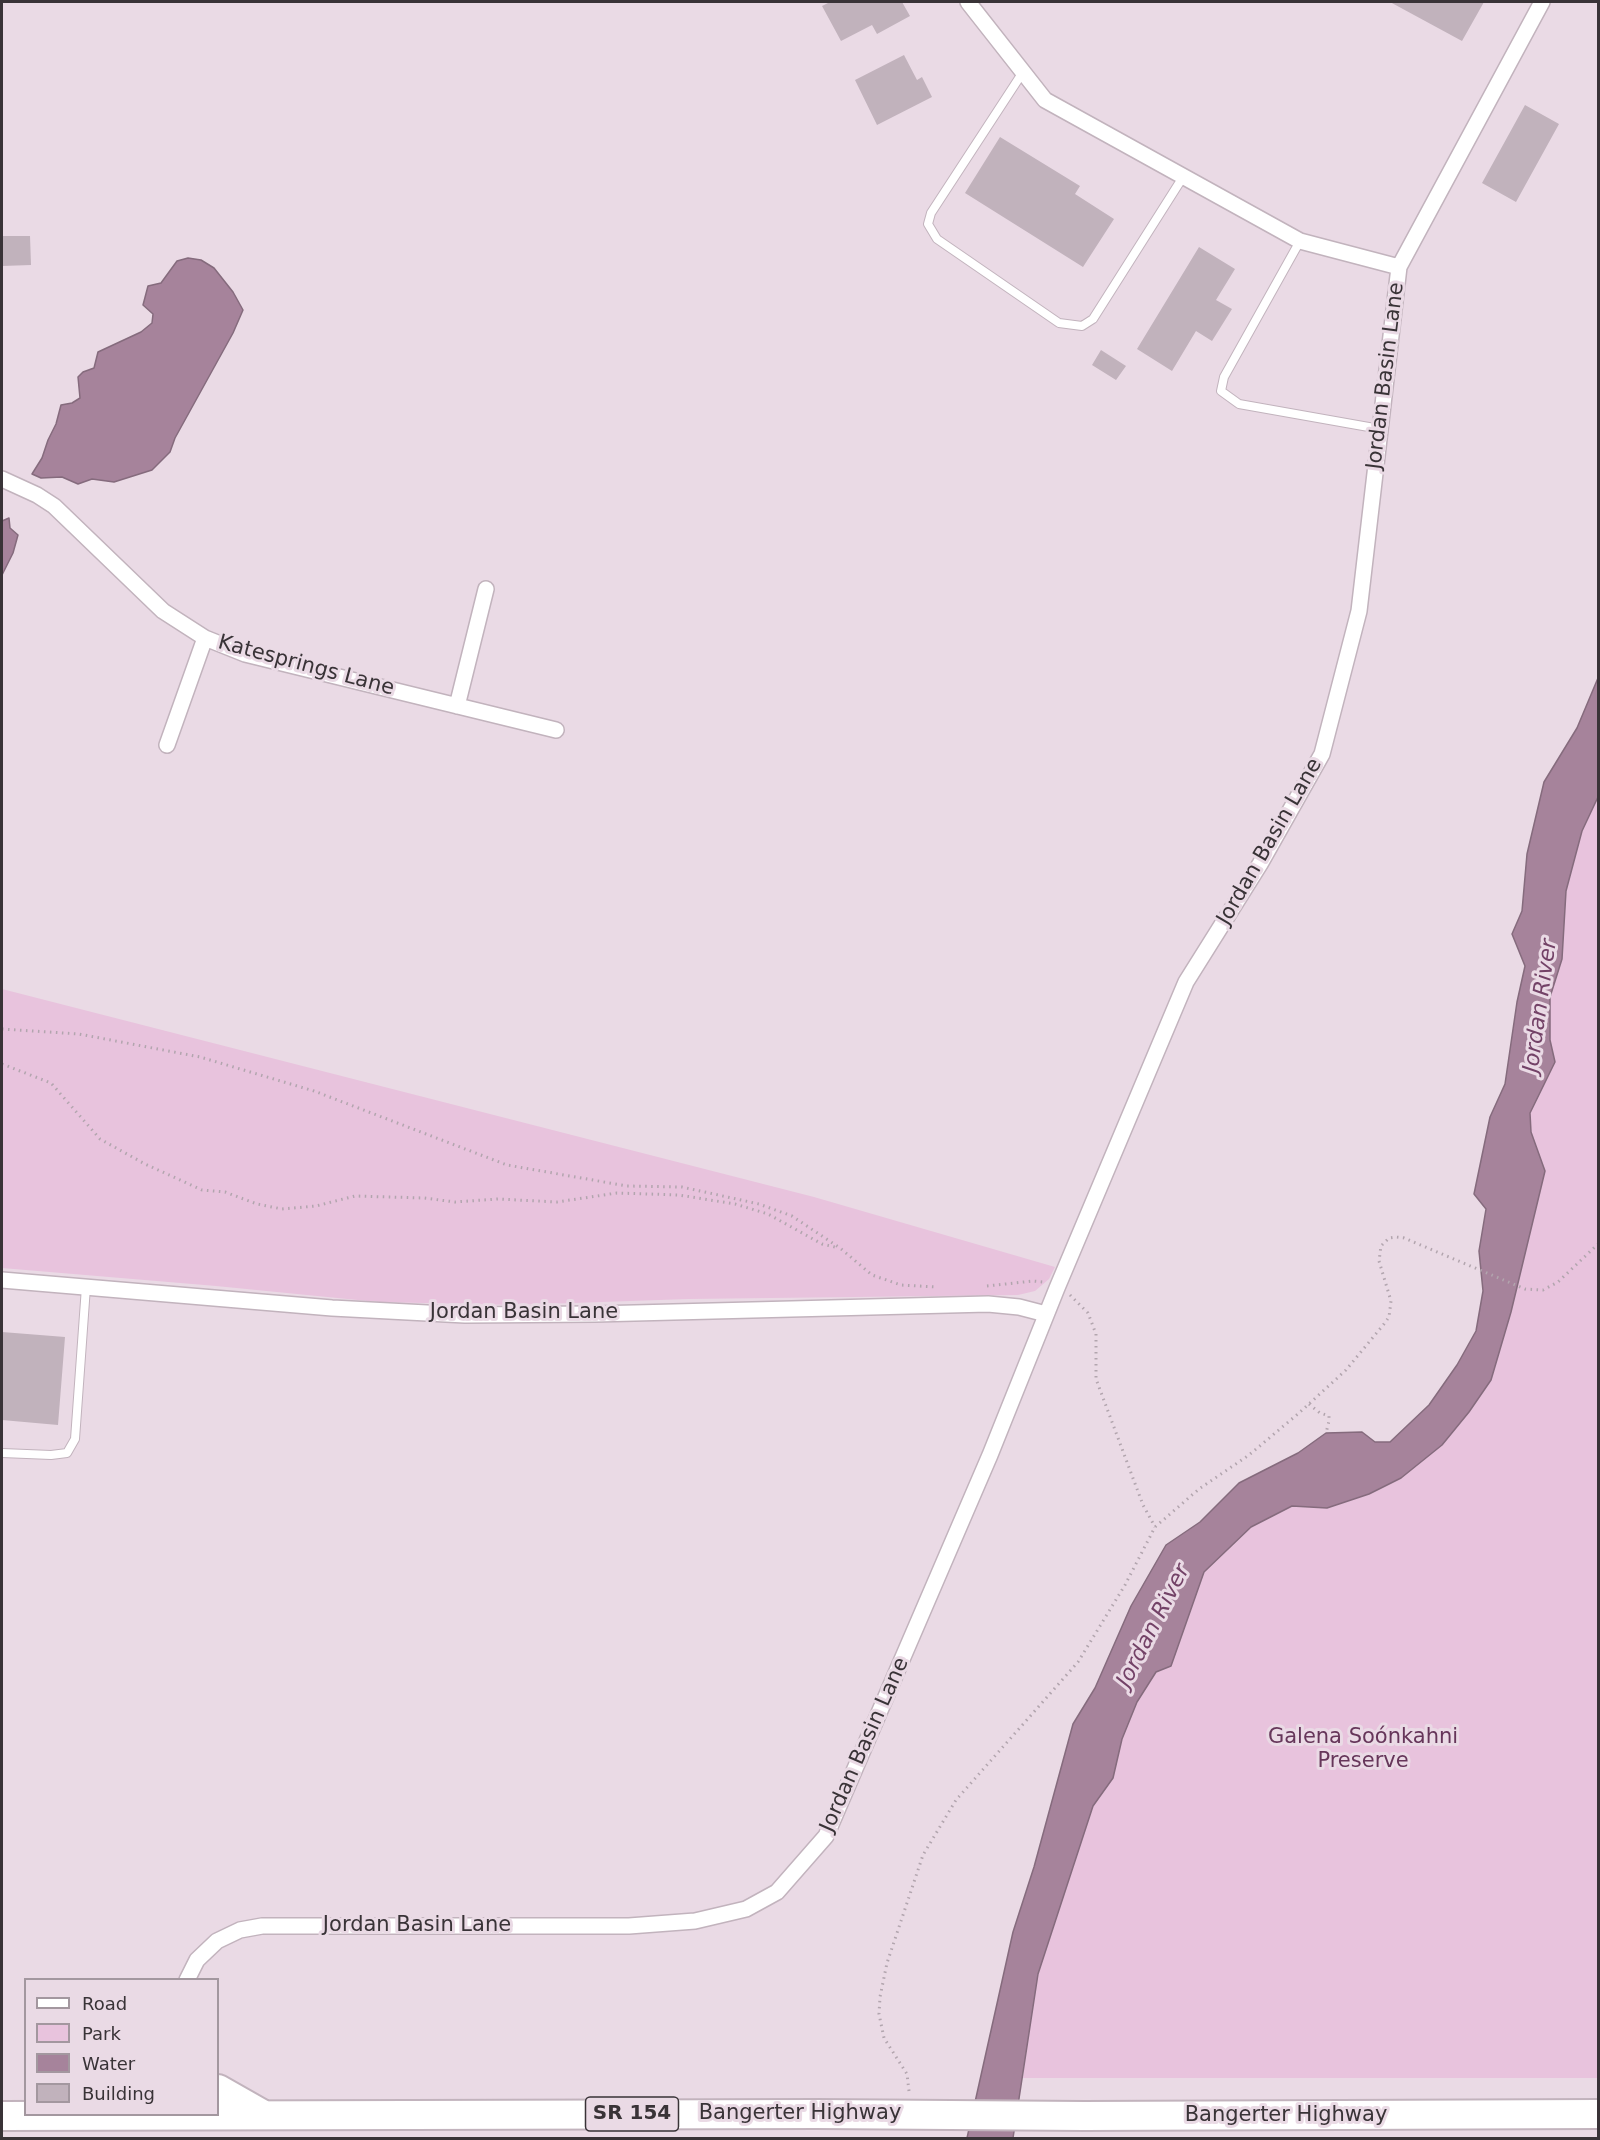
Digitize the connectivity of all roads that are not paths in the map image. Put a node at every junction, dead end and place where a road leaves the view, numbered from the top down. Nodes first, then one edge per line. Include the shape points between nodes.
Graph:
1 (968, 2) edge
2 (1542, 2) edge
3 (1023, 72) junction
4 (1183, 177) junction
5 (1300, 242) junction
6 (1399, 267) junction
7 (1380, 429) junction
8 (2, 479) edge
9 (486, 589) dead end
10 (205, 638) junction
11 (457, 706) junction
12 (556, 730) dead end
13 (167, 745) dead end
14 (2, 1280) edge
15 (86, 1287) junction
16 (1046, 1314) junction
17 (2, 1453) edge
18 (189, 1978) edge
19 (219, 2090) edge
20 (1599, 2114) edge
21 (219, 2115) edge
22 (264, 2115) junction
23 (2, 2116) edge
24 (24, 2116) edge

1 - 3 street
2 - 6 street
3 - 4 street via 1045,100
3 - 4 lane via 931,213 928,224 937,239 1059,322 1082,326 1093,319
4 - 5 street
5 - 6 street
5 - 7 lane via 1224,377 1221,391 1239,404
6 - 7 street, Jordan Basin Lane
7 - 16 street, Jordan Basin Lane via 1359,611 1322,754 1260,864 1186,982
8 - 10 street, Katesprings Lane via 54,506 156,605
9 - 11 street
10 - 11 street, Katesprings Lane via 245,654
10 - 13 street
11 - 12 street, Katesprings Lane
14 - 15 street, Jordan Basin Lane
15 - 16 street, Jordan Basin Lane via 465,1315 988,1304 1019,1306
15 - 17 lane via 75,1439 67,1453
16 - 18 street, Jordan Basin Lane via 840,1806 826,1836 777,1892 746,1909 695,1922 628,1926 262,1926 240,1930 217,1941 197,1960
19 - 22 highway
20 - 22 highway, Bangerter Highway / SR 154, bridge
21 - 22 highway, Bangerter Highway / SR 154
23 - 24 highway, Bangerter Highway / SR 154

